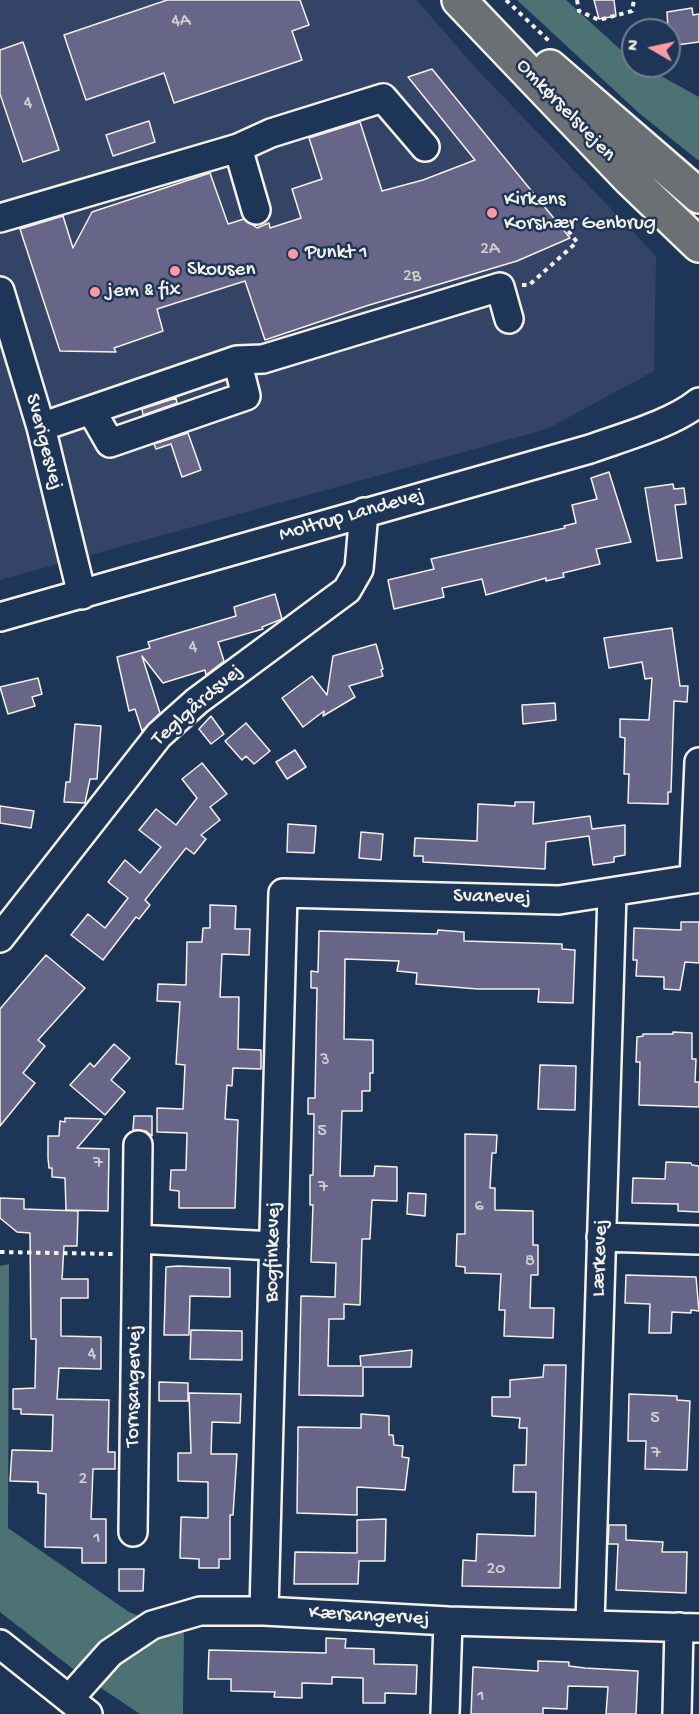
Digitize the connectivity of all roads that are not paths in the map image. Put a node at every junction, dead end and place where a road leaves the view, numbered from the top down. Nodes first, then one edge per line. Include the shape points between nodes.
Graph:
1 (459, 0) edge
2 (479, 0) edge
3 (424, 147) dead end
4 (238, 148) junction
5 (618, 166) junction
6 (699, 196) edge
7 (256, 210) dead end
8 (0, 218) edge
9 (699, 221) edge
10 (699, 245) edge
11 (1, 297) edge
12 (509, 320) dead end
13 (237, 360) junction
14 (91, 410) junction
15 (697, 412) edge
16 (41, 427) junction
17 (364, 512) junction
18 (82, 595) junction
19 (0, 617) edge
20 (699, 762) edge
21 (696, 878) edge
22 (283, 893) joint
23 (612, 893) junction
24 (0, 938) edge
25 (138, 1145) dead end
26 (601, 1237) junction
27 (699, 1240) edge
28 (274, 1246) junction
29 (137, 1247) junction
30 (133, 1532) dead end
31 (264, 1611) junction
32 (448, 1621) junction
33 (590, 1623) junction
34 (689, 1628) edge
35 (0, 1644) edge
36 (79, 1707) edge
37 (445, 1714) edge
38 (677, 1714) edge

1 - 5 main road, Omkørselsvejen
2 - 6 main road, Omkørselsvejen via 566,82
3 - 4 street via 383,98 271,133
4 - 7 street
4 - 8 street
5 - 9 main road via 659,189
5 - 10 main road, Omkørselsvejen
11 - 16 street, Sverigesvej
12 - 13 street via 500,287 263,359
13 - 14 street
13 - 14 street via 246,396 110,443
14 - 16 street
15 - 17 street, Moltrup Landevej via 590,448
16 - 18 street, Sverigesvej
17 - 18 street, Moltrup Landevej
17 - 24 street, Teglgårdsvej via 358,568 347,590 197,701 159,735
18 - 19 street, Moltrup Landevej
20 - 21 street
21 - 23 street, Svanevej
22 - 23 street, Svanevej via 559,900
22 - 28 street, Bogfinkevej
23 - 26 street, Lærkevej
25 - 29 street, Tornsangervej
26 - 27 street
26 - 33 street, Lærkevej
28 - 29 street
28 - 31 street, Bogfinkevej
29 - 30 street, Tornsangervej
31 - 32 street, Kærsangervej
31 - 36 street, Kærsangervej via 200,1611 153,1625 110,1653
32 - 33 street, Kærsangervej
32 - 37 street
33 - 34 street, Kærsangervej
34 - 38 street
35 - 36 street

